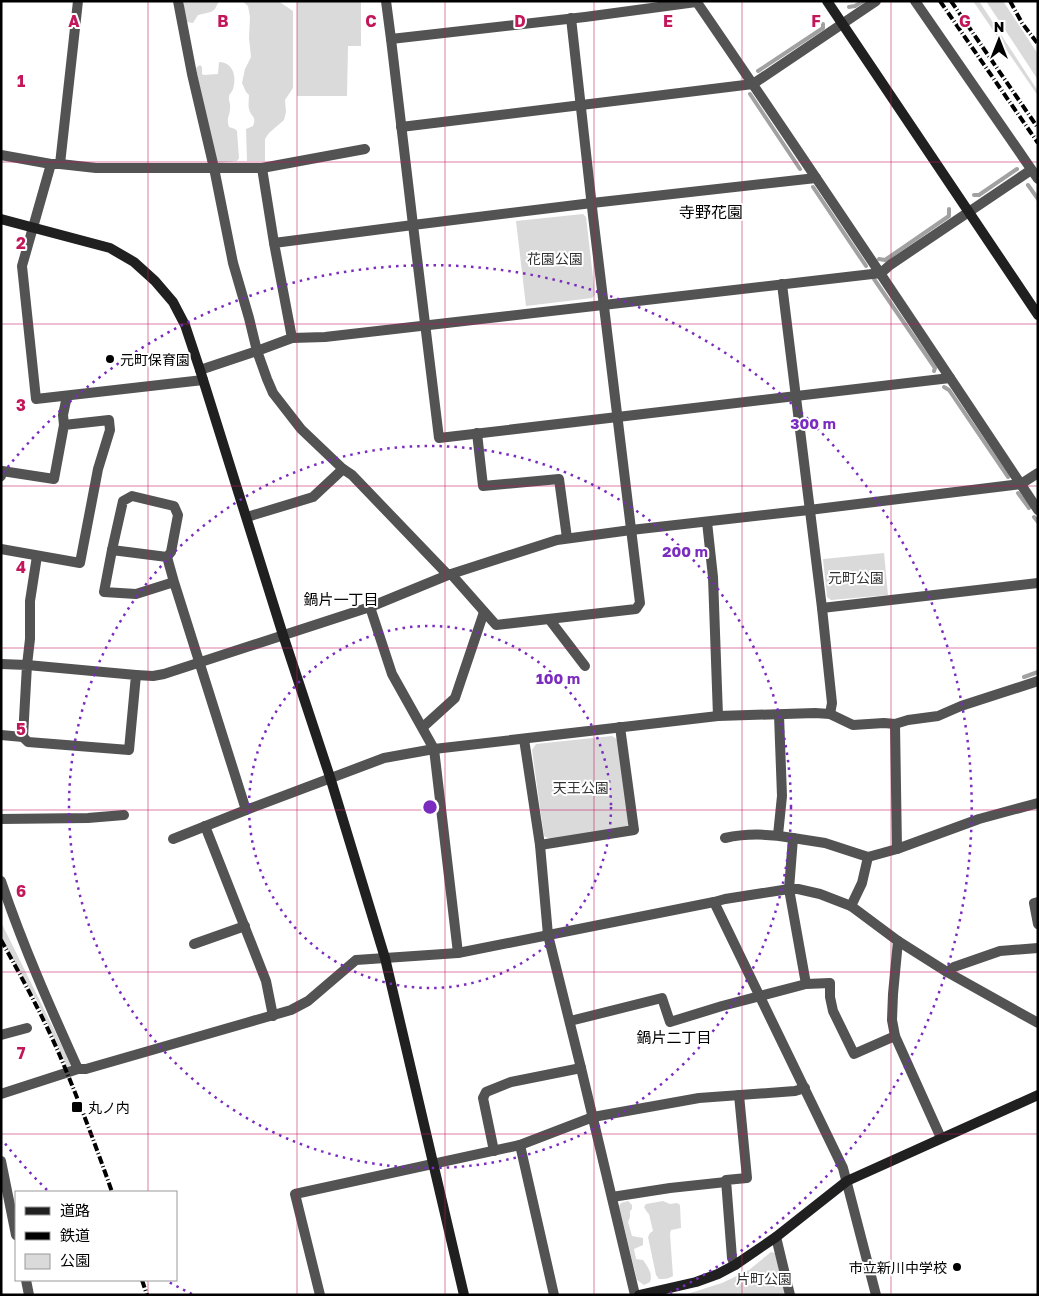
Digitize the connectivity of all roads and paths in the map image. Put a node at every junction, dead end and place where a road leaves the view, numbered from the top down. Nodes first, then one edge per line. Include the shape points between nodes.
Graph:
1 (78, 1) edge
2 (178, 1) edge
3 (386, 1) edge
4 (827, 1) edge
5 (876, 1) edge
6 (915, 1) edge
7 (696, 2) edge
8 (624, 7) edge
9 (571, 18) junction
10 (842, 23) junction
11 (391, 39) junction
12 (753, 84) junction
13 (580, 104) junction
14 (401, 127) junction
15 (365, 149) dead end
16 (1, 155) edge
17 (56, 164) junction
18 (214, 168) junction
19 (262, 168) junction
20 (1031, 170) junction
21 (816, 178) junction
22 (1038, 179) edge
23 (592, 203) junction
24 (969, 212) junction
25 (1, 219) edge
26 (413, 225) junction
27 (33, 227) junction
28 (274, 243) junction
29 (880, 273) junction
30 (782, 284) junction
31 (604, 305) junction
32 (1038, 316) edge
33 (425, 325) junction
34 (292, 338) junction
35 (258, 351) junction
36 (202, 375) junction
37 (950, 378) junction
38 (67, 396) junction
39 (795, 396) junction
40 (617, 417) junction
41 (64, 425) junction
42 (477, 433) junction
43 (343, 469) junction
44 (1038, 473) edge
45 (1, 476) edge
46 (1021, 484) junction
47 (810, 510) junction
48 (1038, 510) edge
49 (247, 517) junction
50 (707, 522) junction
51 (631, 530) junction
52 (567, 538) junction
53 (1, 549) edge
54 (112, 550) junction
55 (38, 556) junction
56 (167, 557) junction
57 (450, 575) junction
58 (174, 582) junction
59 (1038, 583) edge
60 (370, 606) junction
61 (822, 608) junction
62 (484, 612) junction
63 (549, 619) junction
64 (283, 635) junction
65 (199, 662) junction
66 (1, 664) edge
67 (27, 665) junction
68 (585, 666) dead end
69 (136, 674) junction
70 (1038, 681) edge
71 (830, 714) junction
72 (779, 715) junction
73 (718, 716) junction
74 (894, 724) junction
75 (620, 727) junction
76 (423, 728) junction
77 (1, 735) edge
78 (23, 737) junction
79 (524, 739) junction
80 (434, 750) junction
81 (330, 777) junction
82 (1038, 803) edge
83 (246, 810) junction
84 (124, 816) dead end
85 (1, 819) edge
86 (206, 826) junction
87 (778, 835) junction
88 (725, 838) dead end
89 (793, 838) junction
90 (173, 839) dead end
91 (540, 845) junction
92 (897, 849) junction
93 (868, 857) junction
94 (1, 882) edge
95 (789, 889) junction
96 (714, 902) junction
97 (1038, 902) edge
98 (851, 906) junction
99 (1038, 924) edge
100 (245, 926) junction
101 (548, 934) junction
102 (898, 941) junction
103 (194, 944) dead end
104 (1038, 948) edge
105 (458, 953) junction
106 (386, 958) junction
107 (947, 972) junction
108 (806, 984) junction
109 (760, 996) junction
110 (273, 1016) junction
111 (570, 1021) junction
112 (1038, 1023) edge
113 (27, 1028) dead end
114 (1, 1035) edge
115 (895, 1036) junction
116 (581, 1068) junction
117 (78, 1069) junction
118 (804, 1088) junction
119 (1, 1094) edge
120 (739, 1095) junction
121 (1038, 1095) edge
122 (593, 1117) junction
123 (941, 1138) junction
124 (520, 1145) junction
125 (494, 1151) junction
126 (1, 1161) edge
127 (434, 1164) junction
128 (847, 1181) junction
129 (726, 1182) junction
130 (612, 1197) junction
131 (15, 1230) edge
132 (776, 1237) junction
133 (735, 1265) junction
134 (26, 1281) edge
135 (29, 1295) edge
136 (320, 1295) edge
137 (464, 1295) edge
138 (554, 1295) edge
139 (635, 1295) edge
140 (639, 1295) edge
141 (790, 1295) edge
142 (876, 1295) edge

1 - 17 street
2 - 18 street
3 - 11 street
4 - 10 street
5 - 10 street
6 - 20 street
7 - 8 street
7 - 12 street
8 - 9 street
9 - 11 street
9 - 13 street
10 - 12 street
10 - 24 street
11 - 14 street
12 - 13 street
12 - 21 street
13 - 14 street
13 - 23 street
14 - 26 street
15 - 19 street
16 - 17 street
17 - 18 street via 96,168
17 - 27 street
18 - 19 street
18 - 35 street via 233,263
19 - 28 street
20 - 22 street
20 - 24 street
21 - 23 street
21 - 29 street
23 - 26 street
23 - 31 street
24 - 29 street
24 - 32 street
25 - 27 street
26 - 28 street
26 - 33 street
27 - 36 street via 110,248 134,262 172,302 185,325
27 - 38 street via 22,266 36,399
28 - 34 street
29 - 30 street
29 - 37 street
30 - 31 street
30 - 39 street
31 - 33 street
31 - 40 street
33 - 34 street
33 - 42 street via 439,438
34 - 35 street
35 - 36 street
35 - 43 street via 273,394 301,429
36 - 38 street
36 - 49 street
37 - 39 street
37 - 46 street
38 - 41 street
39 - 40 street
39 - 47 street
40 - 42 street
40 - 51 street
41 - 45 street via 54,479 2,471
41 - 55 street via 109,420 110,430 98,469 80,563
42 - 52 street via 483,486 558,479
43 - 49 street via 313,497
43 - 57 street
44 - 46 street
46 - 47 street
46 - 48 street
47 - 50 street
47 - 61 street
49 - 64 street
50 - 51 street
50 - 73 street via 713,577
51 - 52 street
51 - 63 street via 640,603 636,609
52 - 57 street
53 - 55 street
54 - 56 street
54 - 56 street via 123,501 132,496 174,506 178,514 171,552
54 - 58 street via 104,592 136,594
55 - 67 street via 30,601
56 - 58 street
57 - 60 street
57 - 62 street
58 - 65 street
59 - 61 street
60 - 64 street
60 - 76 street via 392,674
61 - 71 street via 832,703
62 - 63 street via 496,625
62 - 76 street via 455,698
63 - 68 street
64 - 65 street
64 - 81 street
65 - 69 street via 164,674
65 - 83 street
66 - 67 street
67 - 69 street
67 - 78 street
69 - 78 street via 129,750 28,742
70 - 74 street via 938,716
71 - 72 street
71 - 74 street via 853,725
72 - 73 street
72 - 87 street via 782,796
73 - 75 street
74 - 92 street
75 - 79 street
75 - 91 street via 634,830
76 - 80 street
77 - 78 street
79 - 80 street
79 - 91 street
80 - 81 street via 384,758
80 - 105 street
81 - 83 street
81 - 106 street
82 - 92 street via 980,819
83 - 86 street
84 - 85 street
86 - 90 street
86 - 100 street
87 - 88 street
87 - 89 street
89 - 93 street via 825,843
89 - 95 street
91 - 101 street
92 - 93 street
93 - 98 street via 862,883
94 - 117 street via 41,987
95 - 96 street
95 - 98 street via 820,894
95 - 108 street
96 - 101 street
96 - 109 street
97 - 99 street via 1034,903
98 - 102 street
100 - 103 street
100 - 110 street via 266,981
101 - 105 street
101 - 111 street
102 - 107 street
102 - 115 street via 892,1020
104 - 107 street via 1000,951
105 - 106 street
106 - 110 street via 356,960 308,1001
106 - 127 street
107 - 112 street
108 - 109 street
108 - 115 street via 830,983 833,1011 854,1054
109 - 111 street via 670,1022 662,998
109 - 118 street
110 - 117 street
111 - 116 street
113 - 114 street
115 - 123 street
116 - 122 street
116 - 125 street via 512,1082 486,1092 483,1098
117 - 119 street
118 - 120 street via 795,1092
118 - 128 street
120 - 122 street via 699,1098
120 - 129 street via 747,1178
121 - 123 street
122 - 124 street
122 - 130 street
123 - 128 street
124 - 125 street
124 - 138 street
125 - 127 street
126 - 131 street
127 - 136 street via 295,1194
127 - 137 street
128 - 132 street
128 - 142 street
129 - 130 street
129 - 133 street
130 - 139 street
132 - 133 street
132 - 141 street
133 - 140 street via 696,1282
134 - 135 street

